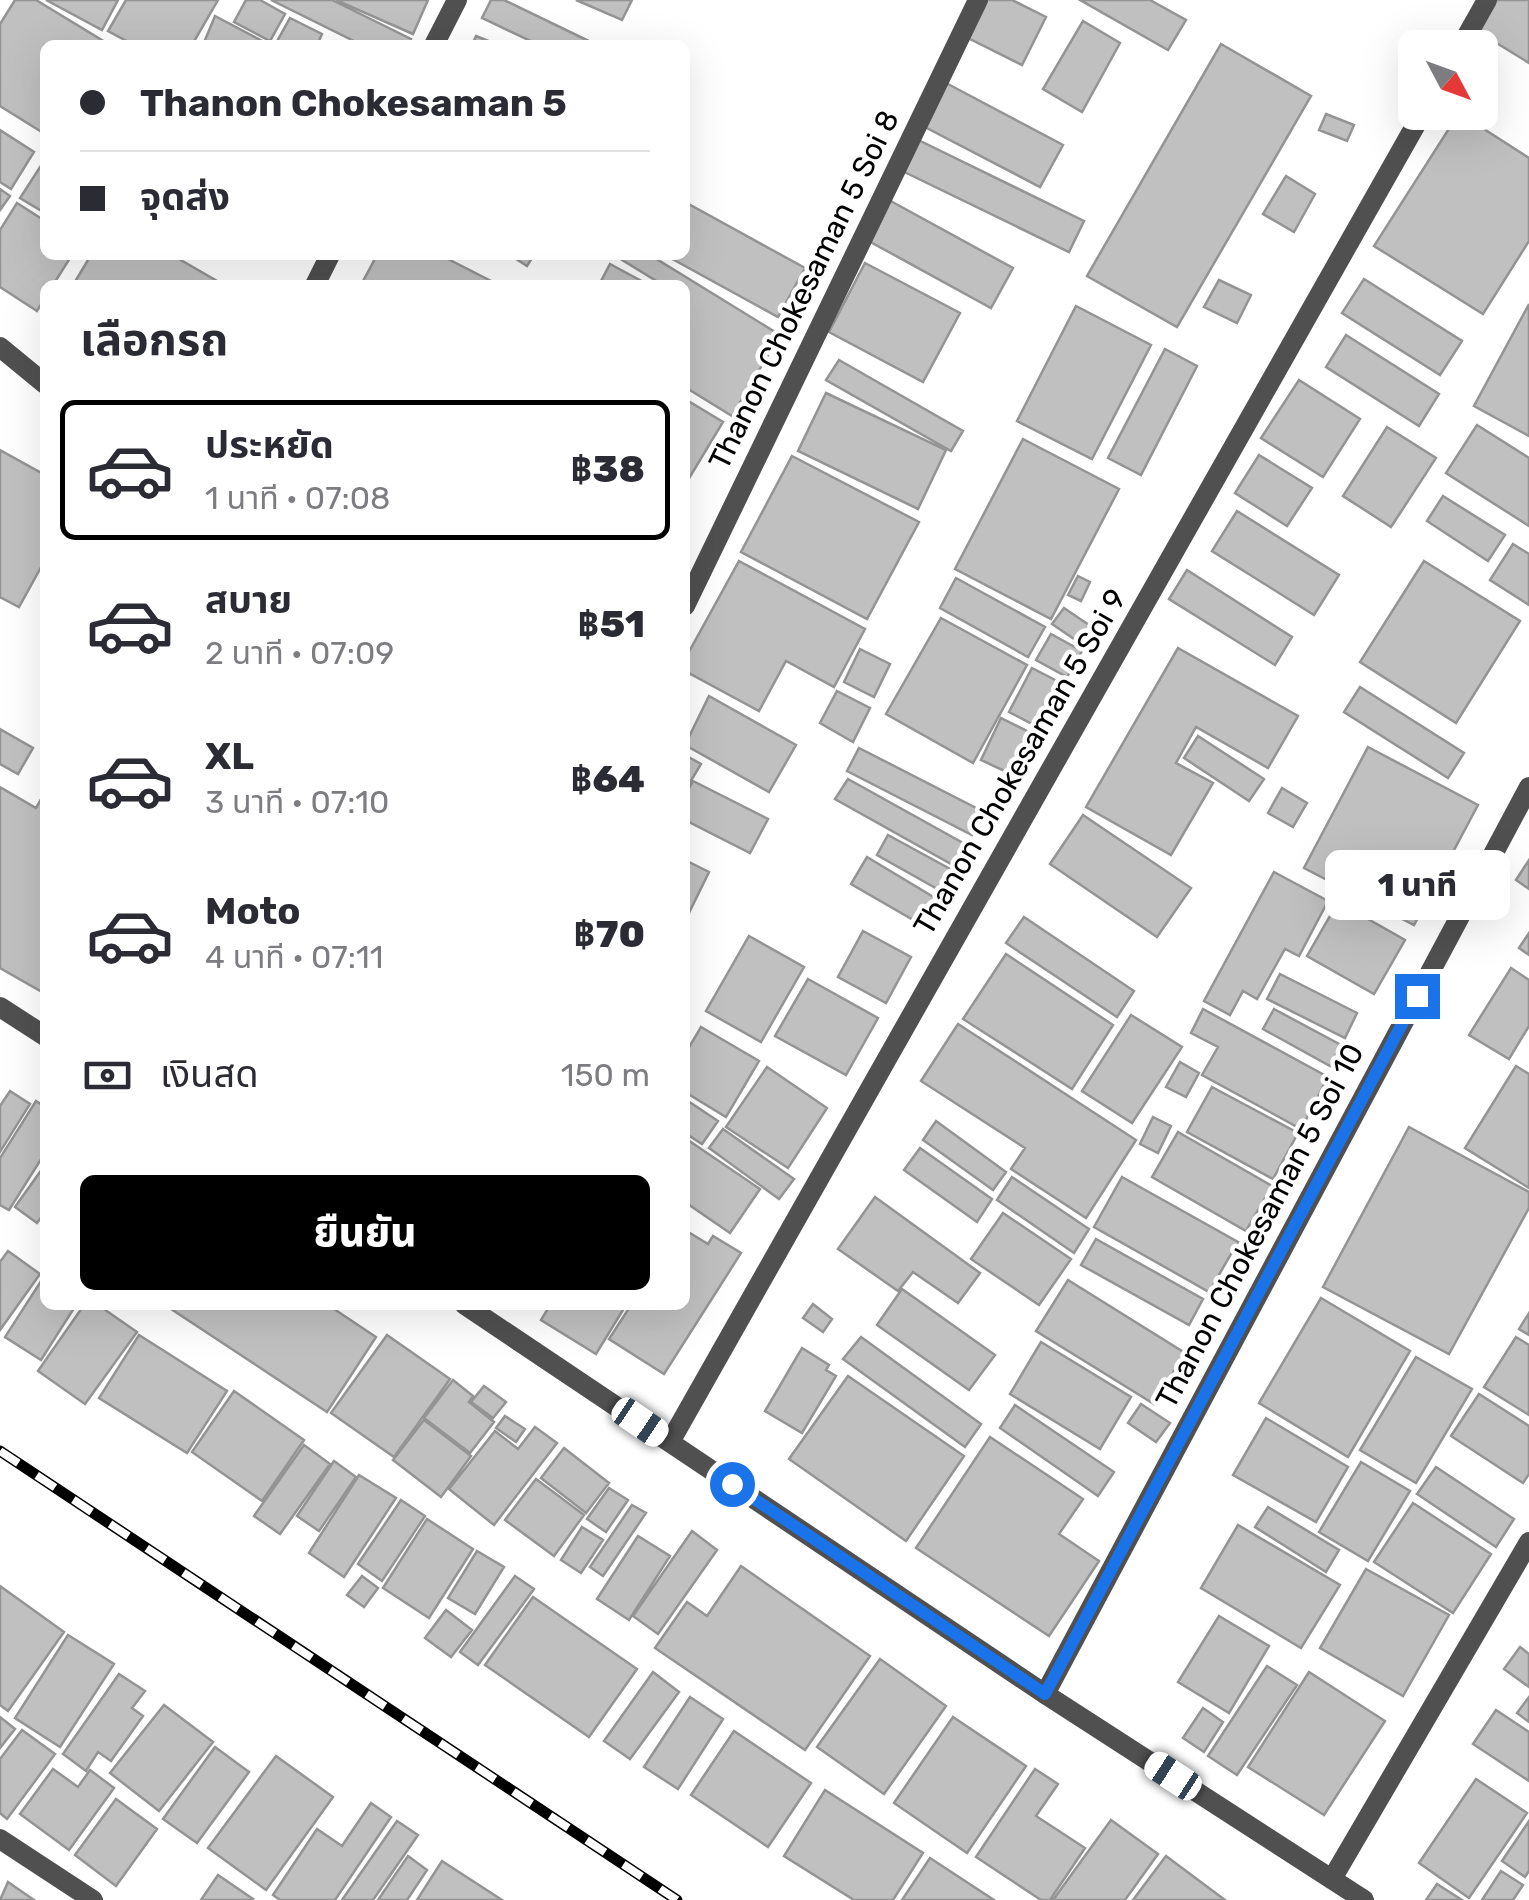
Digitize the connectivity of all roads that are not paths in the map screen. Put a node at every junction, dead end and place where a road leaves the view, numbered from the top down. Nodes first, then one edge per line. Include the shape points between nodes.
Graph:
1 (456, 0) edge
2 (978, 0) edge
3 (1487, 0) edge
4 (1470, 30) edge
5 (436, 40) edge
6 (1413, 130) edge
7 (0, 347) edge
8 (40, 380) edge
9 (690, 596) edge
10 (1529, 787) edge
11 (0, 1007) edge
12 (40, 1033) edge
13 (472, 1310) edge
14 (670, 1442) junction
15 (1529, 1542) edge
16 (1045, 1694) junction
17 (0, 1839) edge
18 (1332, 1879) junction
19 (93, 1900) edge
20 (1364, 1900) edge

1 - 5 street
2 - 9 street, Thanon Chokesaman 5 Soi 8
3 - 4 street
6 - 14 street, Thanon Chokesaman 5 Soi 9
7 - 8 street
10 - 16 street, Thanon Chokesaman 5 Soi 10
11 - 12 street
13 - 14 street
14 - 16 street
15 - 18 street
16 - 18 street
17 - 19 street
18 - 20 street

